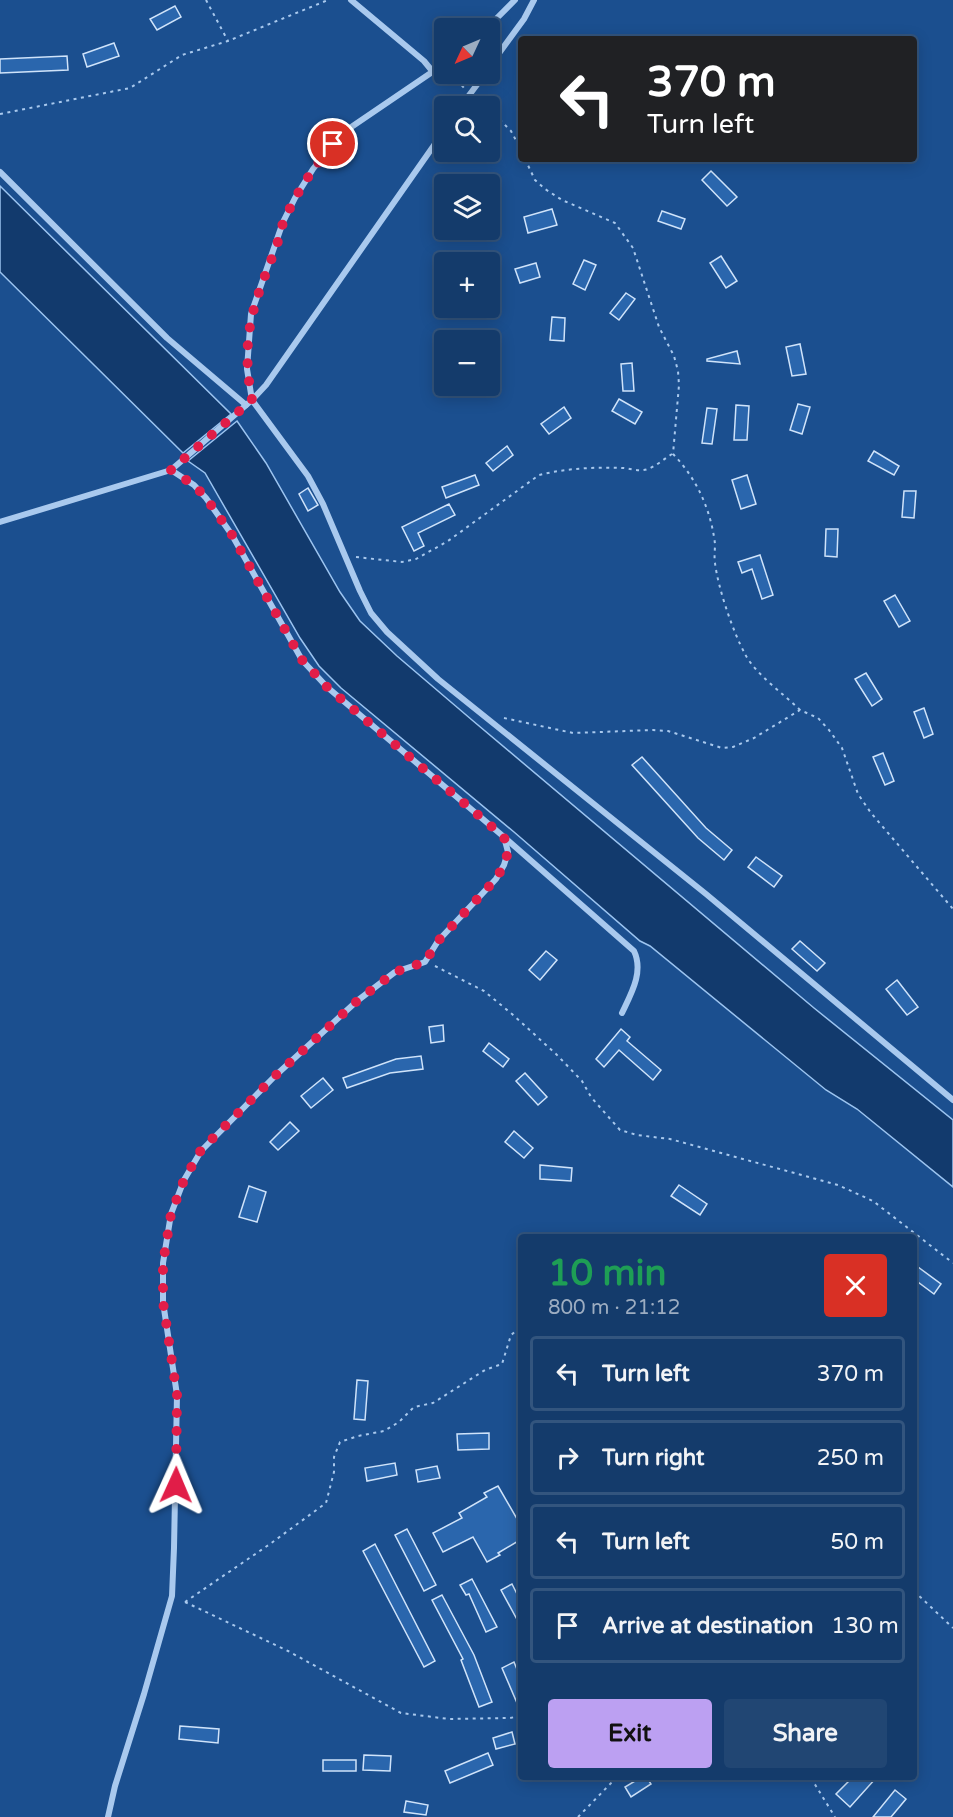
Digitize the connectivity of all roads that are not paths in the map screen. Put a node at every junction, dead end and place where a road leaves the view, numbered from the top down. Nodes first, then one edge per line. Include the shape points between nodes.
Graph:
1 (351, 0) edge
2 (515, 0) edge
3 (534, 0) edge
4 (497, 18) edge
5 (500, 52) edge
6 (433, 72) joint
7 (434, 145) edge
8 (0, 172) edge
9 (252, 400) junction
10 (246, 405) junction
11 (171, 470) junction
12 (0, 522) edge
13 (504, 837) junction
14 (622, 1013) dead end
15 (953, 1100) edge
16 (108, 1817) edge

1 - 6 street
2 - 4 street
3 - 5 street
6 - 9 street via 341,134 296,198 283,222 251,314 247,369
7 - 9 street
8 - 10 street via 167,338
9 - 10 street
9 - 15 street via 309,476 371,613 387,632 438,679 706,894
10 - 11 street
11 - 12 street
11 - 13 street via 194,485 232,535 302,660 327,687
13 - 14 street via 634,951 637,975
13 - 16 street via 508,852 496,879 438,941 425,962 395,972 357,1001 201,1150 184,1180 171,1214 163,1263 163,1302 177,1395 172,1596

